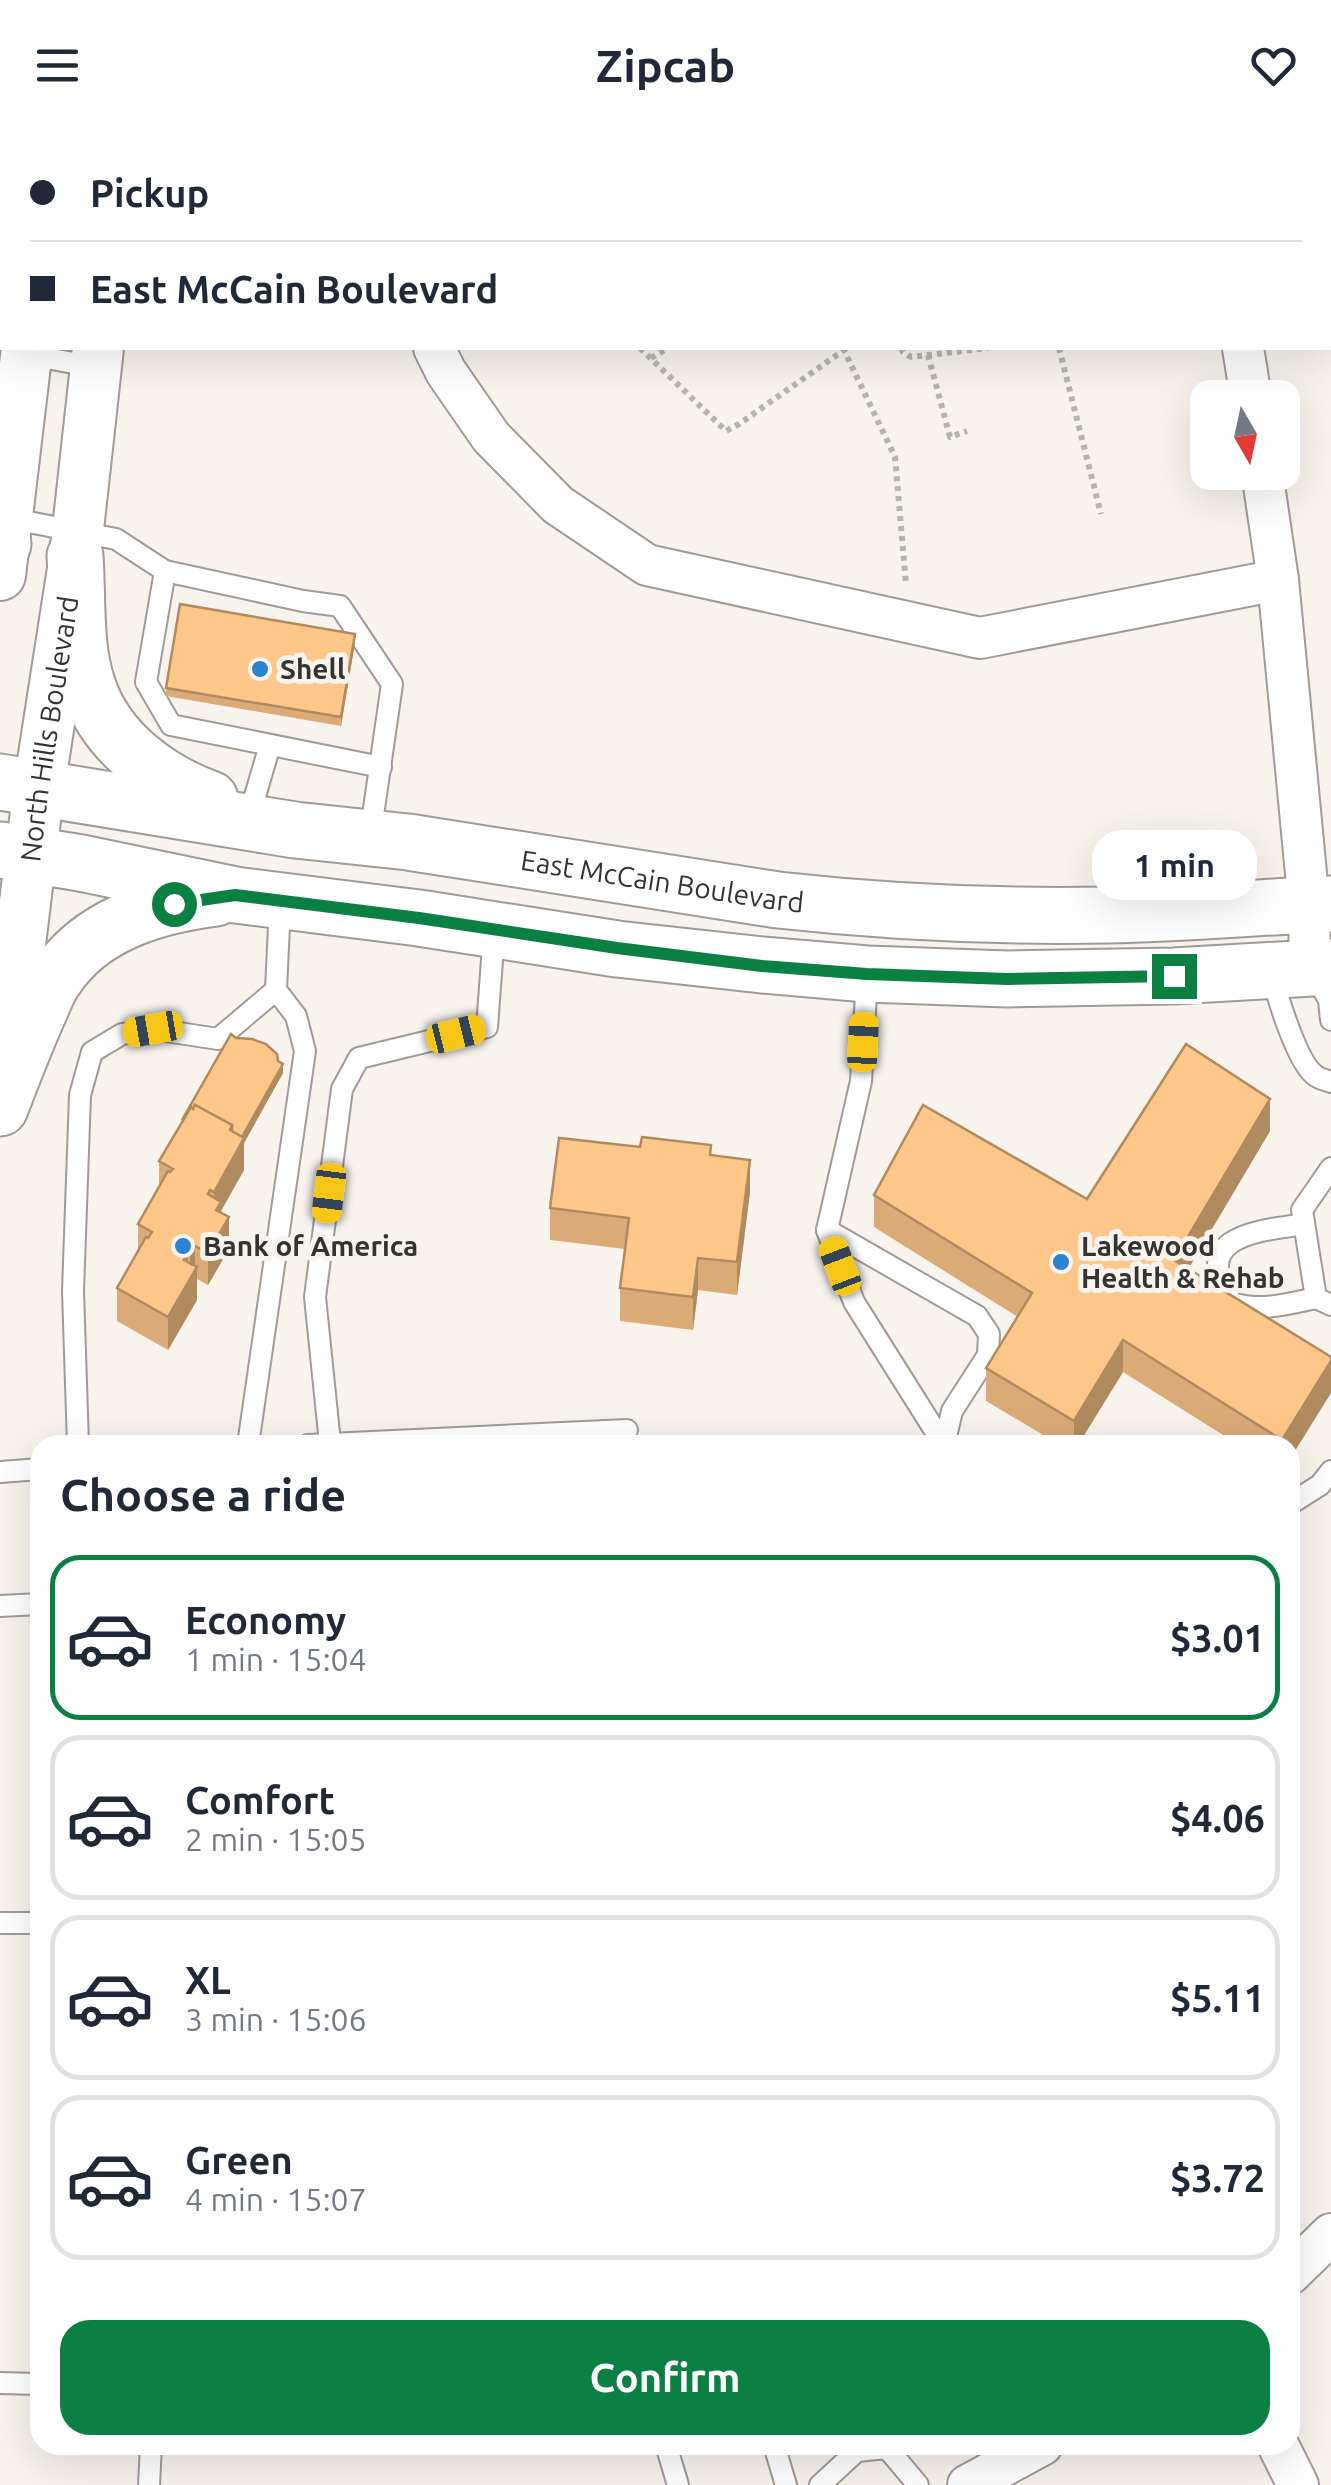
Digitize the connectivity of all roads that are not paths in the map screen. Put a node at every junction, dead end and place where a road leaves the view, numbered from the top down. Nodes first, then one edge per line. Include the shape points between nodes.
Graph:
1 (13, 350) edge
2 (57, 350) edge
3 (435, 350) edge
4 (1243, 350) edge
5 (96, 357) edge
6 (1248, 380) edge
7 (1265, 490) edge
8 (77, 543) junction
9 (3, 546) edge
10 (165, 571) junction
11 (1278, 580) junction
12 (270, 745) junction
13 (381, 766) junction
14 (20, 784) edge
15 (249, 818) junction
16 (370, 838) junction
17 (15, 852) edge
18 (258, 898) junction
19 (1320, 904) edge
20 (494, 930) junction
21 (1304, 968) edge
22 (867, 974) junction
23 (276, 990) junction
24 (1331, 1020) edge
25 (1331, 1082) edge
26 (0, 1108) edge
27 (1331, 1168) edge
28 (1304, 1224) junction
29 (826, 1230) junction
30 (1324, 1301) edge
31 (627, 1430) dead end
32 (78, 1435) edge
33 (249, 1435) edge
34 (319, 1435) edge
35 (517, 1435) edge
36 (938, 1435) edge
37 (946, 1435) edge
38 (30, 1470) edge
39 (1331, 1471) edge
40 (0, 1472) edge
41 (1300, 1498) edge
42 (30, 1604) edge
43 (0, 1606) edge
44 (0, 1923) edge
45 (30, 1923) edge
46 (1331, 2234) edge
47 (1300, 2264) edge
48 (0, 2383) edge
49 (30, 2384) edge
50 (152, 2455) edge
51 (669, 2455) edge
52 (777, 2455) edge
53 (853, 2455) edge
54 (894, 2455) edge
55 (1024, 2455) edge
56 (1283, 2455) edge
57 (150, 2485) edge
58 (678, 2485) edge
59 (786, 2485) edge
60 (820, 2485) edge
61 (918, 2485) edge
62 (968, 2485) edge
63 (1298, 2485) edge

1 - 9 street
2 - 5 lane
3 - 11 street via 490,436 544,492 646,565 980,638
4 - 6 street
5 - 8 street, North Hills Boulevard
7 - 11 street
8 - 9 lane
8 - 10 lane via 116,539
8 - 14 street, North Hills Boulevard
8 - 15 main road via 81,658 104,722 147,768
10 - 12 lane via 146,682 171,725
10 - 13 lane via 340,606 392,684
11 - 19 street
12 - 13 lane
12 - 15 lane
13 - 16 lane
14 - 15 main road, East McCain Boulevard
14 - 17 street, North Hills Boulevard
15 - 16 main road, East McCain Boulevard
16 - 19 main road, East McCain Boulevard via 820,905 1109,916
17 - 18 main road
17 - 26 street, North Hills Boulevard
18 - 20 main road
18 - 23 lane
18 - 26 main road via 174,904 118,923 81,947 54,980
19 - 21 street
20 - 22 main road
20 - 34 lane via 488,1027 359,1058 342,1089 315,1296
21 - 22 main road via 1007,979
21 - 24 lane via 1328,1000
21 - 25 lane via 1279,1002 1313,1075
22 - 29 lane via 861,1080
23 - 32 lane via 218,1038 153,1029 122,1034 92,1052 80,1095
23 - 33 lane via 296,1016 305,1051
27 - 28 lane via 1302,1210
28 - 30 lane
28 - 30 lane via 1239,1236 1221,1254 1220,1280 1232,1302 1250,1308
29 - 36 lane via 854,1302
29 - 37 lane via 977,1316 989,1334 988,1355 952,1412
31 - 35 lane
38 - 40 lane
39 - 41 lane
42 - 43 lane
44 - 45 lane
46 - 47 street
48 - 49 lane
50 - 57 lane
51 - 58 lane
52 - 59 lane
53 - 60 lane
54 - 61 lane
55 - 62 street
56 - 63 street

